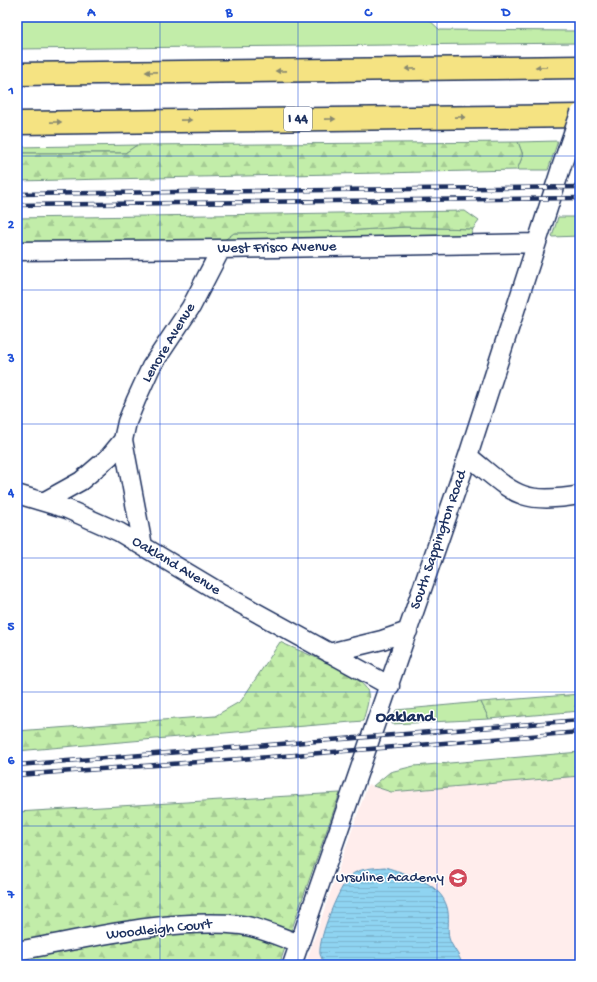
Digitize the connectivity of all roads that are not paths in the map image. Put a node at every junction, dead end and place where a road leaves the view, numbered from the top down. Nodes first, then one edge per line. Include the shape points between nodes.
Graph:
1 (580, 67) edge
2 (17, 74) edge
3 (580, 114) edge
4 (17, 123) edge
5 (536, 243) junction
6 (221, 249) junction
7 (17, 251) edge
8 (123, 440) junction
9 (468, 456) junction
10 (17, 494) edge
11 (580, 495) edge
12 (44, 501) junction
13 (143, 546) junction
14 (408, 631) junction
15 (329, 652) junction
16 (390, 686) junction
17 (300, 944) junction
18 (17, 951) edge
19 (292, 965) edge

1 -> 2 highway
4 -> 3 highway, I 44
3 - 5 street, South Sappington Road, bridge
5 - 6 street, West Frisco Avenue
5 - 9 street, South Sappington Road
6 - 7 street, West Frisco Avenue
6 - 8 street, Lenore Avenue via 191,307 151,367 136,400
8 - 12 street, Lenore Avenue via 109,457 86,477
8 - 13 street, Lenore Avenue
9 - 11 street via 519,495 554,500
9 - 14 street, South Sappington Road
10 - 12 street, Oakland Avenue
12 - 13 street, Oakland Avenue via 119,532
13 - 15 street, Oakland Avenue via 221,594
14 - 15 street via 382,640
14 - 16 street, South Sappington Road
15 - 16 street, Oakland Avenue
16 - 17 street, South Sappington Road
17 - 18 street, Woodleigh Court via 243,926 201,924 143,929
17 - 19 street, South Sappington Road

